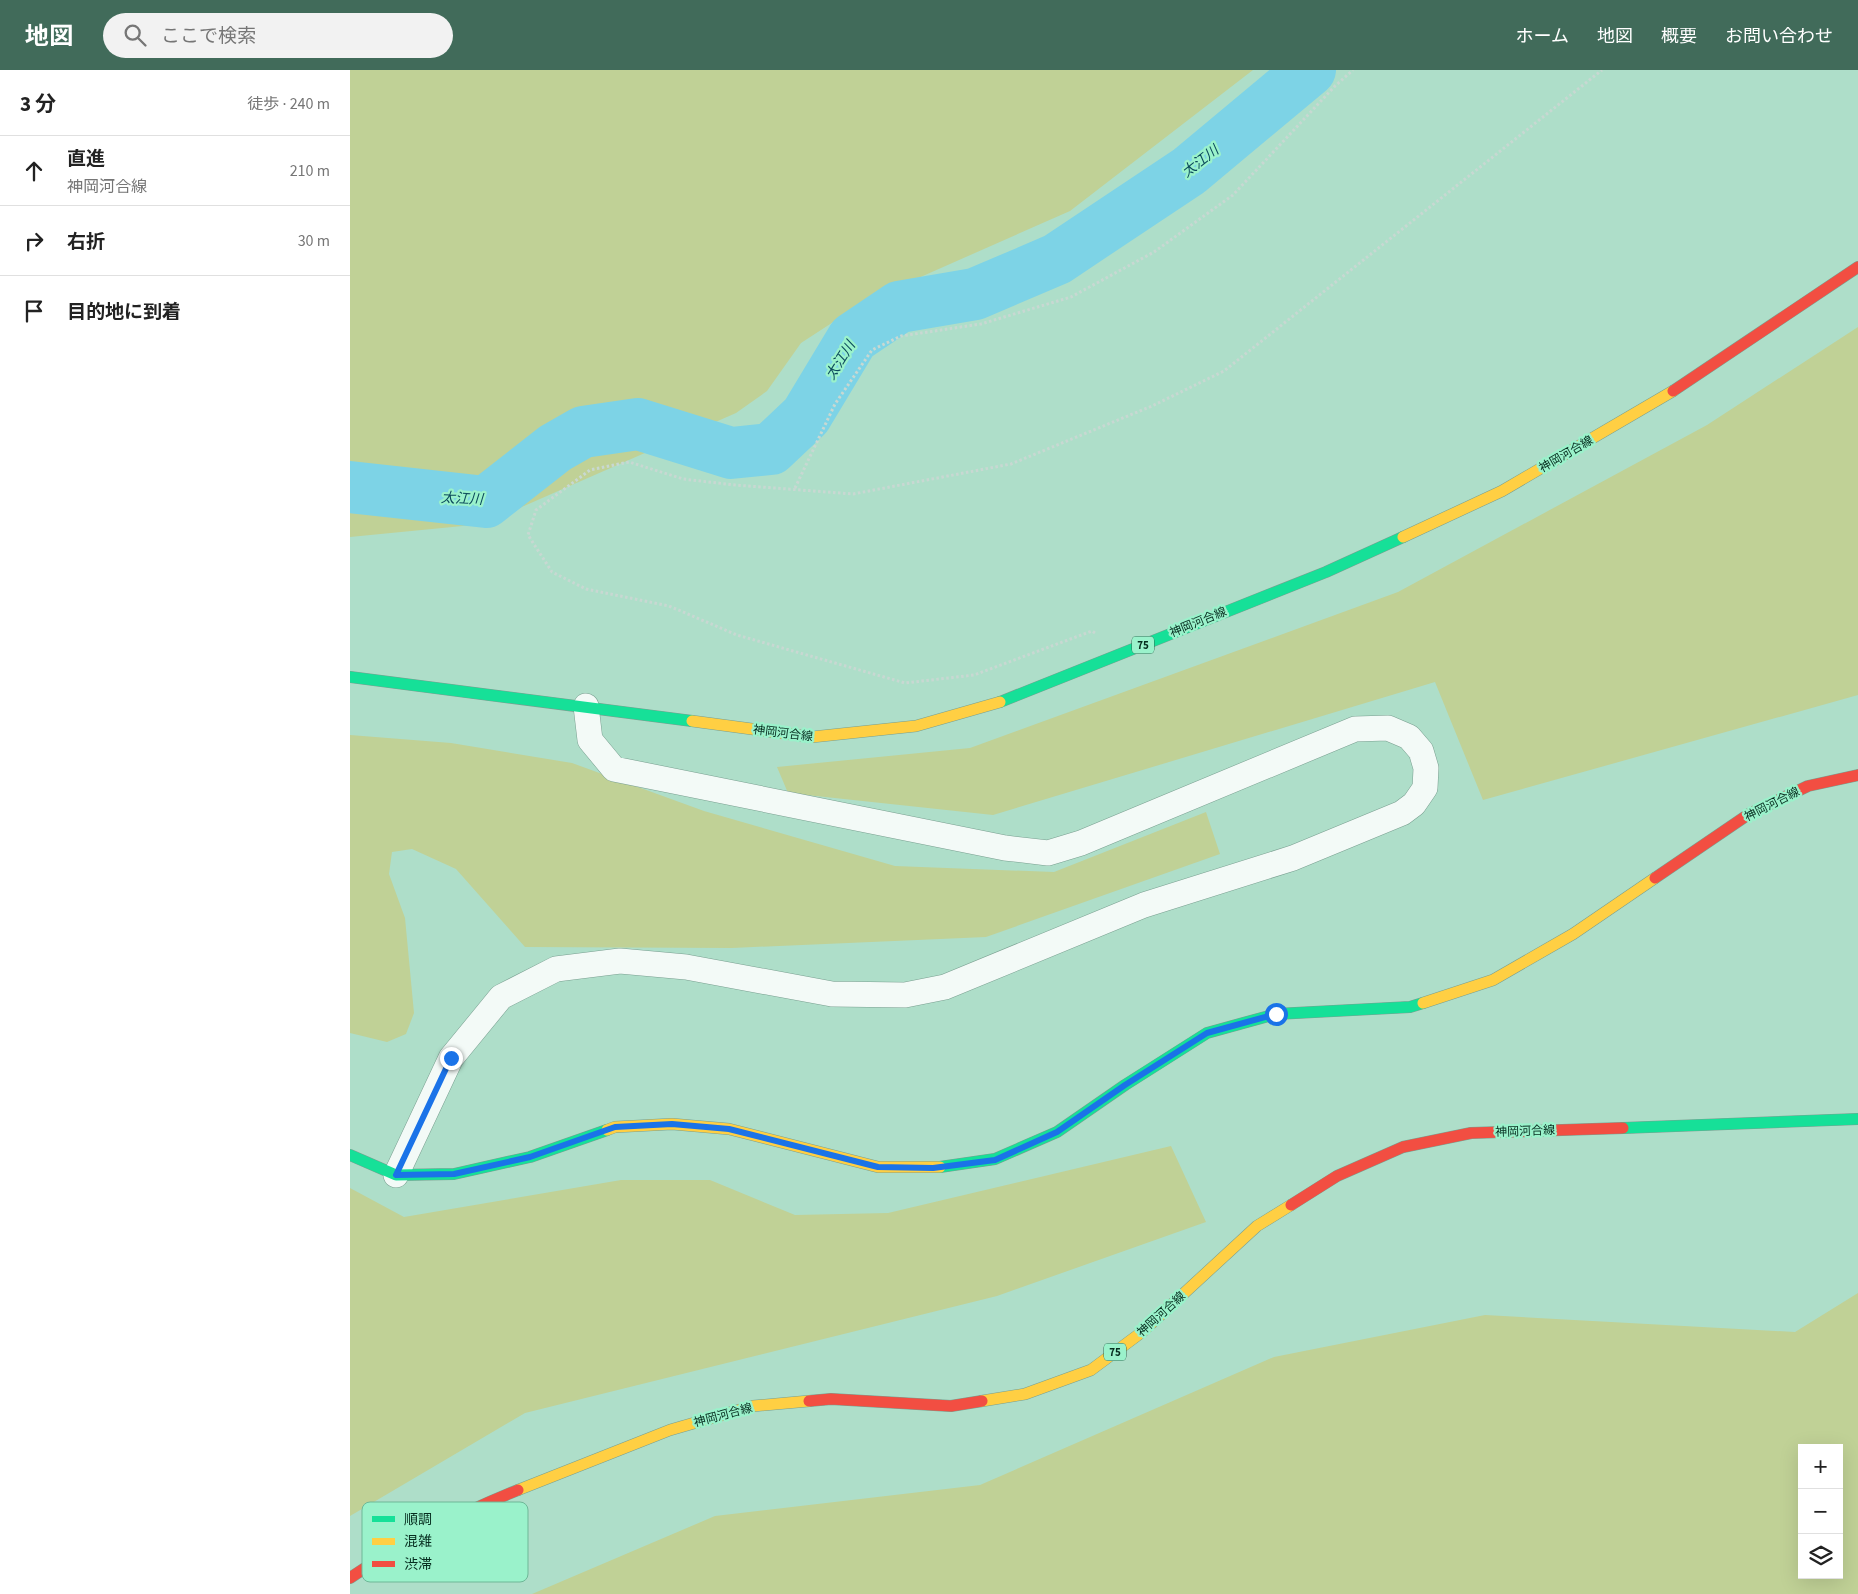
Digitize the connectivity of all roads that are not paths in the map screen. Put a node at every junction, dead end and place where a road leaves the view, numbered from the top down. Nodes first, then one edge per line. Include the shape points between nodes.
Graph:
1 (1858, 267) edge
2 (350, 677) edge
3 (586, 706) junction
4 (1858, 775) edge
5 (1858, 1119) edge
6 (350, 1156) edge
7 (396, 1175) junction
8 (489, 1502) edge
9 (362, 1570) edge
10 (350, 1578) edge

1 - 3 main road, 神岡河合線 / 75 via 1683,385 1502,491 1326,572 1010,699 916,726 812,738
2 - 3 main road, 神岡河合線 / 75
3 - 7 street via 590,740 614,769 1005,848 1048,853 1081,843 1355,729 1388,728 1409,737 1421,751 1426,768 1425,788 1414,804 1402,813 1293,858 1144,906 944,986 905,995 832,994 686,967 620,960 556,969 501,997 451,1058
4 - 7 main road, 神岡河合線 via 1808,786 1750,814 1573,934 1494,980 1410,1007 1276,1014 1207,1033 1057,1132 995,1160 933,1168 878,1167 729,1129 672,1124 615,1127 530,1157 454,1174
5 - 8 main road, 神岡河合線 / 75 via 1471,1132 1403,1147 1337,1176 1257,1226 1142,1332 1091,1370 1025,1394 951,1406 831,1399 753,1406 670,1430
6 - 7 main road, 神岡河合線
9 - 10 main road, 神岡河合線 / 75

